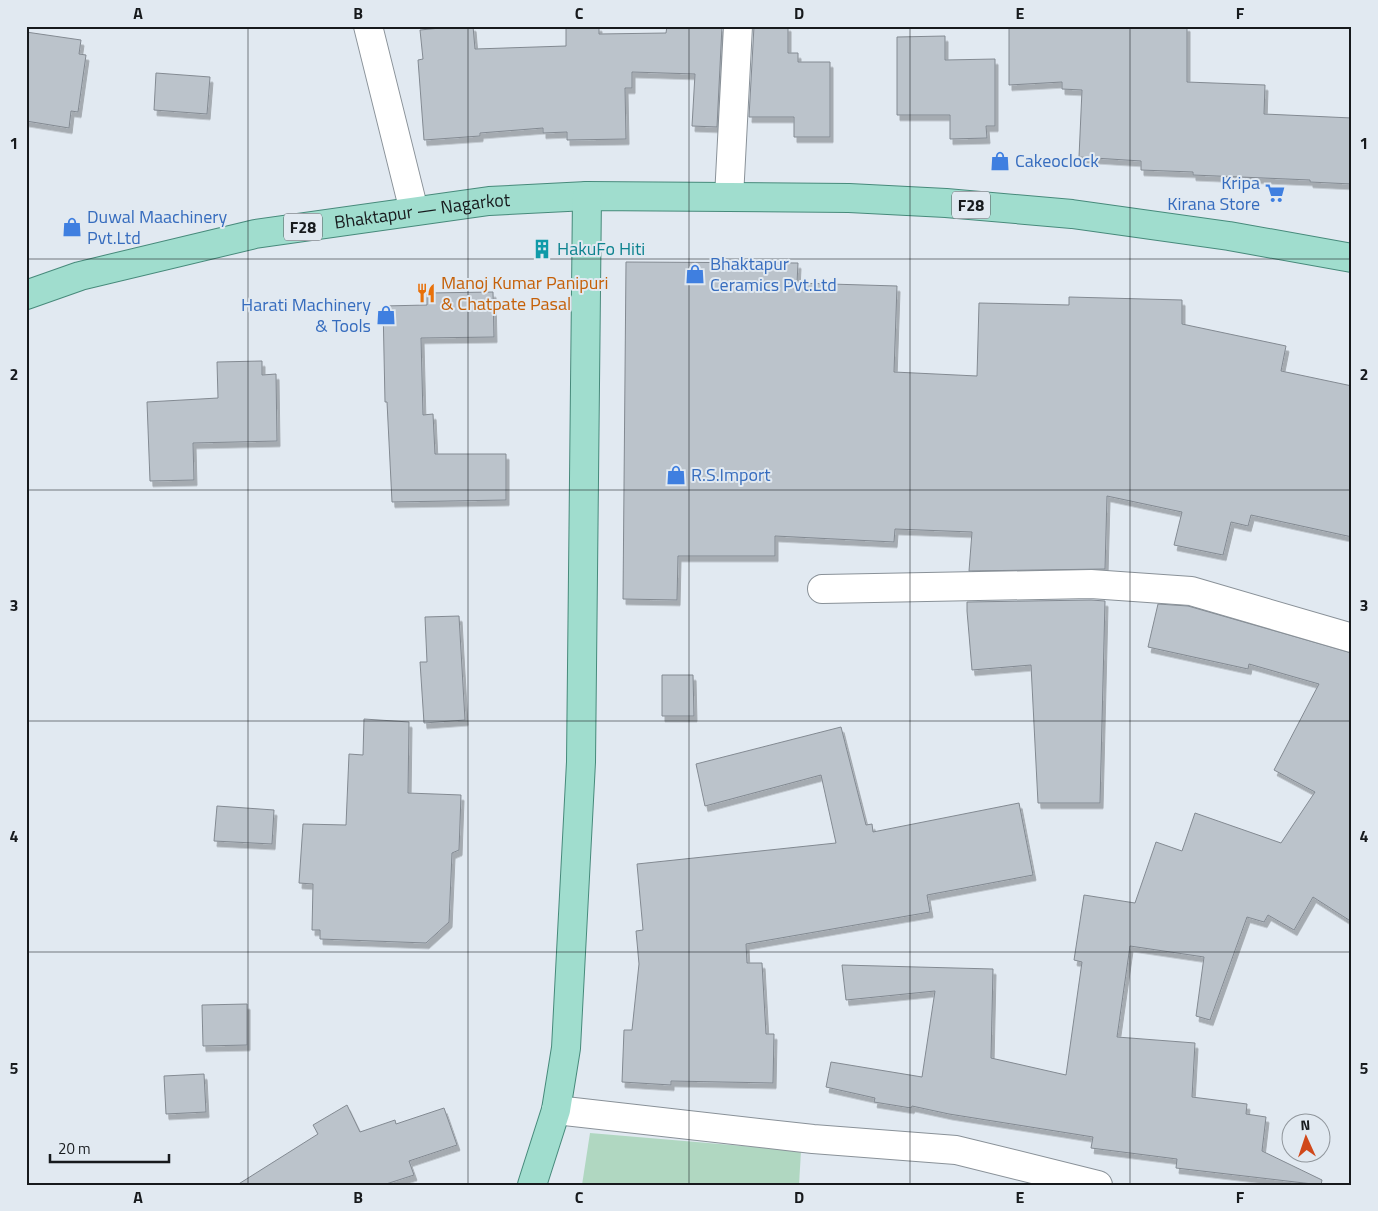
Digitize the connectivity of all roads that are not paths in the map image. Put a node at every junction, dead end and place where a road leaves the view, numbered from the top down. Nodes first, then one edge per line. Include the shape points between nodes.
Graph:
1 (368, 26) edge
2 (738, 26) edge
3 (587, 196) junction
4 (729, 197) junction
5 (414, 211) junction
6 (1352, 258) edge
7 (26, 295) edge
8 (822, 589) dead end
9 (1352, 638) edge
10 (556, 1110) junction
11 (532, 1185) edge
12 (1098, 1185) edge

1 - 5 street
2 - 4 street
3 - 4 main road, F28
3 - 5 main road, Bhaktapur — Nagarkot / F28 via 489,201
3 - 10 main road via 581,762 566,1048
4 - 6 main road, F28 via 850,198 1072,214
5 - 7 main road, Bhaktapur — Nagarkot / F28 via 256,234 80,276
8 - 9 street via 1091,584 1191,591
10 - 11 main road
10 - 12 street via 956,1150

